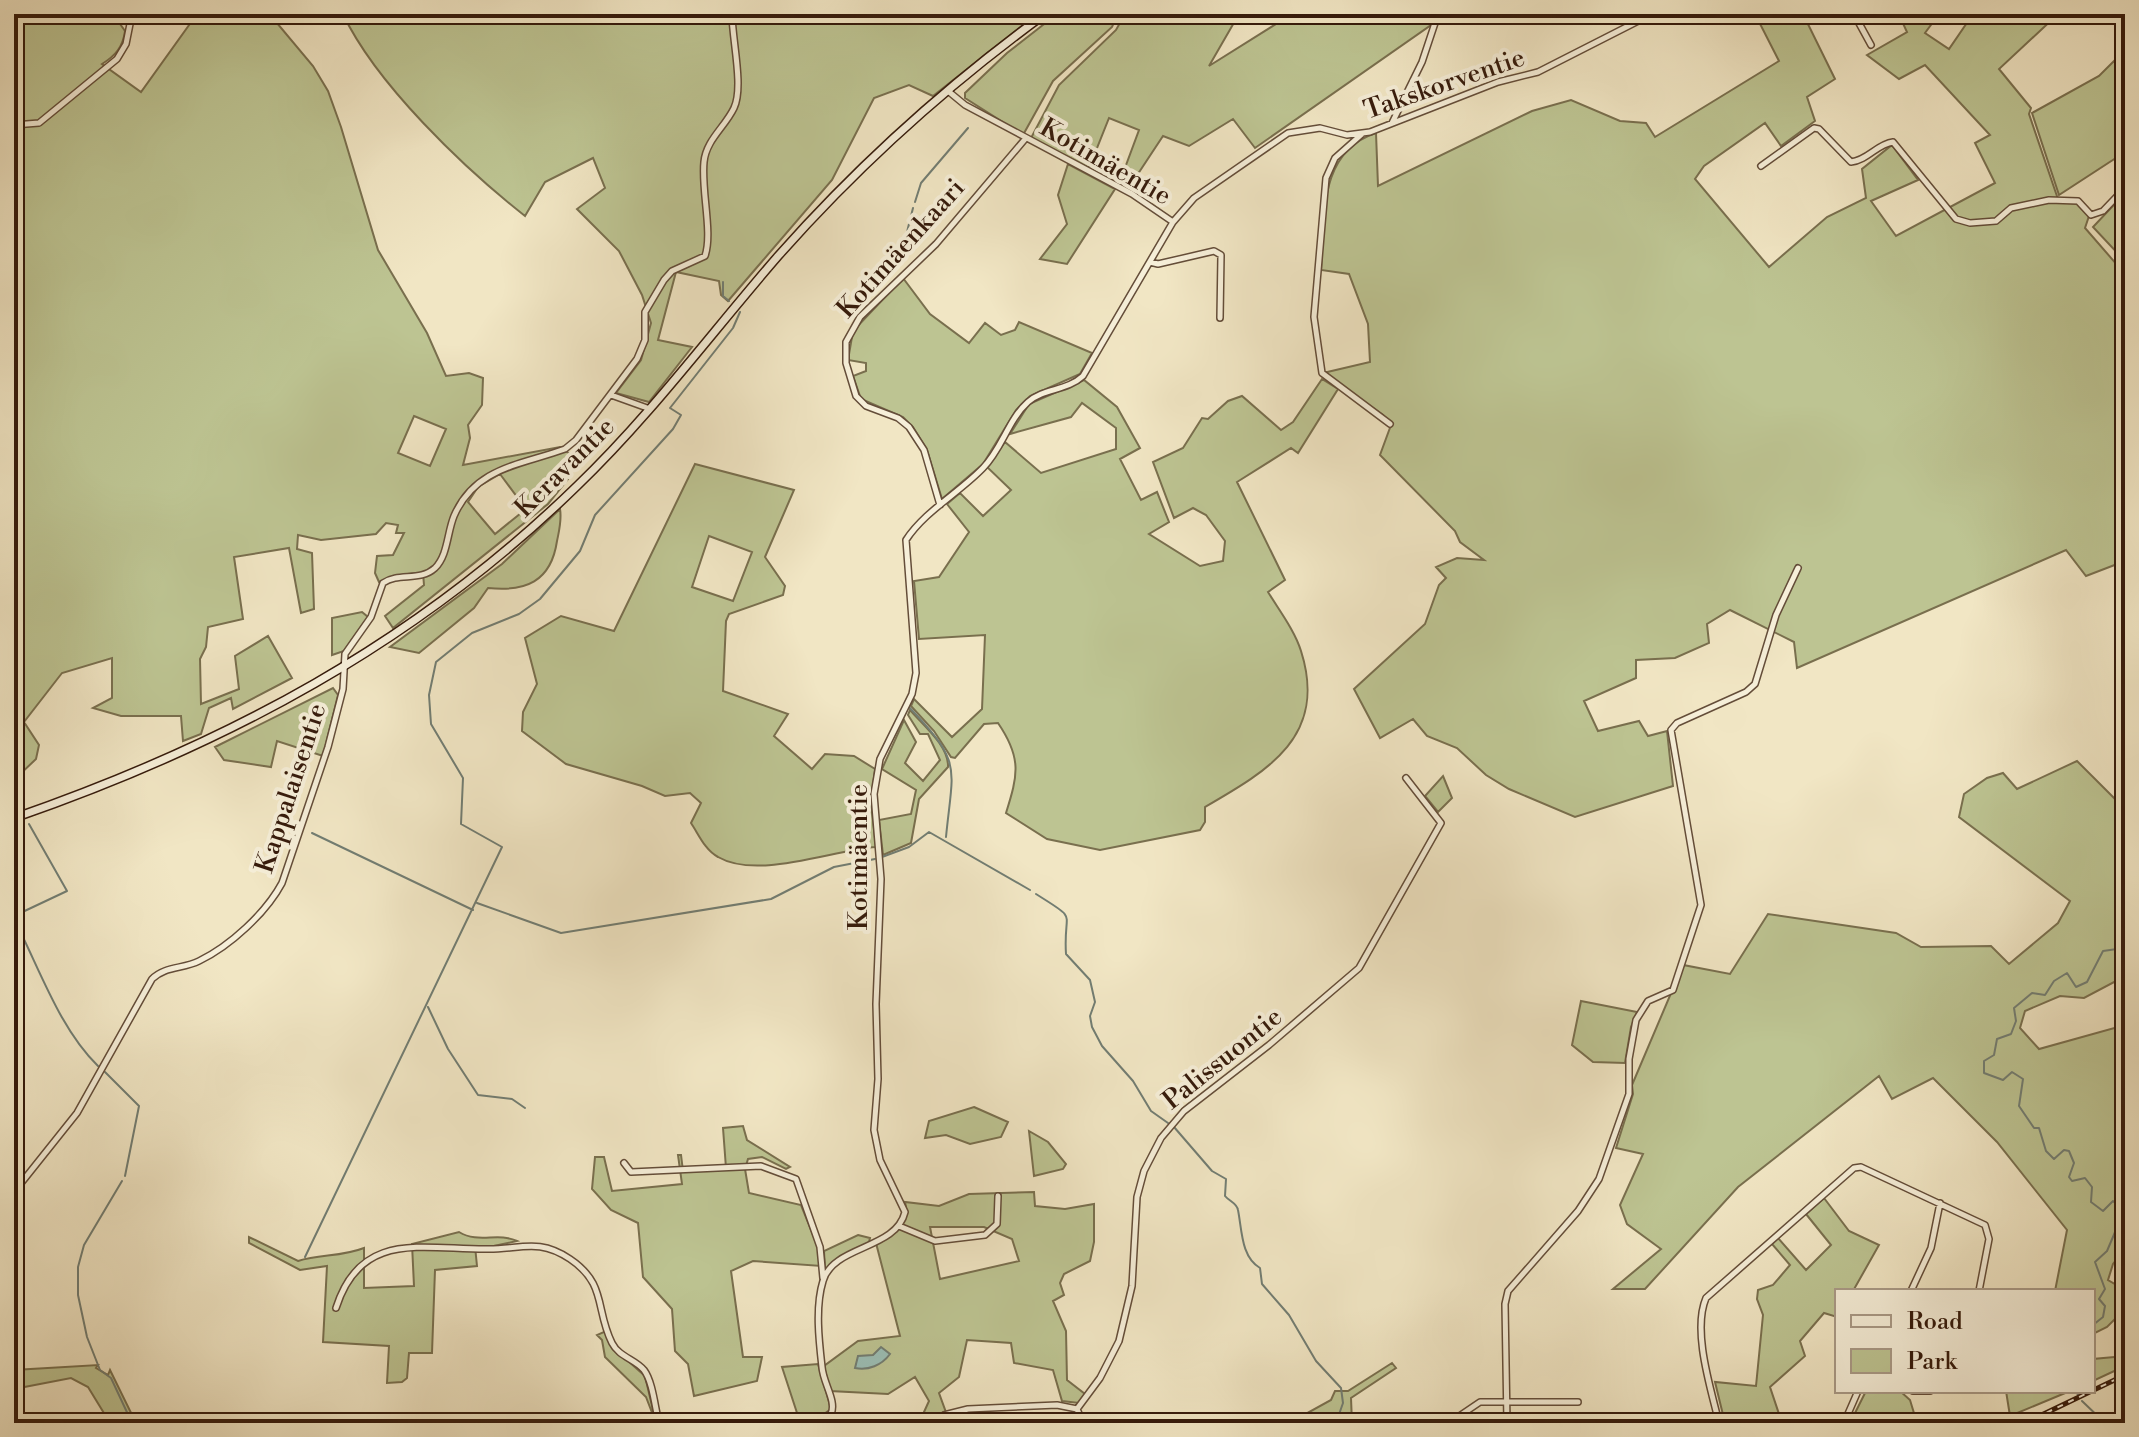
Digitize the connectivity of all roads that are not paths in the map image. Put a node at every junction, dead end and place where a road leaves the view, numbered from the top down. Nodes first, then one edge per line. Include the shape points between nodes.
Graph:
1 (132, 14) edge
2 (732, 14) edge
3 (1045, 14) edge
4 (1438, 14) edge
5 (1652, 14) edge
6 (1854, 14) edge
7 (1871, 45) dead end
8 (948, 91) junction
9 (1392, 123) junction
10 (14, 125) edge
11 (1362, 134) junction
12 (1026, 138) junction
13 (1761, 166) dead end
14 (2125, 188) edge
15 (1173, 222) junction
16 (1150, 262) junction
17 (1220, 318) dead end
18 (611, 395) junction
19 (650, 409) junction
20 (1390, 424) dead end
21 (940, 505) junction
22 (1798, 568) dead end
23 (343, 669) junction
24 (1406, 778) dead end
25 (14, 818) edge
26 (624, 1163) dead end
27 (14, 1192) edge
28 (998, 1196) dead end
29 (1940, 1203) junction
30 (899, 1226) junction
31 (823, 1279) junction
32 (1912, 1289) edge
33 (1979, 1289) edge
34 (336, 1308) dead end
35 (1857, 1393) edge
36 (1506, 1401) junction
37 (1578, 1402) dead end
38 (1077, 1409) junction
39 (659, 1423) edge
40 (815, 1423) edge
41 (934, 1423) edge
42 (1083, 1423) edge
43 (1449, 1423) edge
44 (1507, 1423) edge
45 (1719, 1423) edge
46 (1844, 1423) edge

1 - 10 street via 126,44 112,63 39,123
2 - 18 street via 734,107 704,159 709,245 698,262 672,271 651,300 645,312 645,340
3 - 8 main road, Keravantie
4 - 9 street
5 - 9 street, Takskorventie via 1538,72
6 - 7 street
8 - 12 street, Kotimäentie
8 - 19 main road, Keravantie via 808,224
9 - 11 street, Takskorventie
11 - 15 street, Takskorventie via 1309,128 1278,137 1194,198
11 - 20 street via 1335,158 1326,178 1314,317 1322,373
12 - 15 street, Kotimäentie
12 - 21 street, Kotimäenkaari via 936,244 860,317 846,342 856,396 909,427 924,450
13 - 14 street via 1814,128 1851,162 1893,142 1956,219 1970,223 1996,221 2011,208 2049,200 2078,201 2091,215 2103,211
15 - 16 street, Kotimäentie
16 - 17 street via 1214,251 1221,255
16 - 21 street, Kotimäentie via 1083,376 1026,404 991,459
18 - 19 street
18 - 23 street, Kappalaisentie via 571,445 505,467 476,484 454,516 438,564 424,575 394,577 381,586 371,617 345,654
19 - 23 main road, Keravantie via 499,557
21 - 30 street, Kotimäentie via 906,540 916,673 912,694 880,759 874,794 881,879 874,1130 880,1160 905,1208
22 - 36 street via 1776,615 1755,684 1671,730 1701,905 1673,990 1648,1001 1636,1020 1627,1102 1599,1179 1508,1291
23 - 25 main road, Keravantie via 195,748
23 - 27 street, Kappalaisentie via 343,689 317,783 272,901 210,955 161,971 148,983 77,1113
24 - 38 street, Palissuontie via 1441,823 1359,968 1184,1111 1161,1138 1137,1197 1132,1286 1119,1341
26 - 31 street via 631,1172 761,1166 796,1179 820,1247
28 - 30 street via 997,1224 985,1235 935,1241
29 - 32 street via 1931,1248
29 - 33 street via 1988,1229
29 - 45 street via 1857,1167 1706,1298 1704,1357
30 - 31 street via 842,1260
31 - 40 street via 818,1317 821,1366 833,1410
34 - 39 street via 347,1282 377,1254 432,1244 491,1250 531,1244 551,1249 593,1279 613,1344 644,1371
35 - 46 street
36 - 37 street
36 - 43 street via 1480,1402
36 - 44 street
38 - 41 street via 968,1409
38 - 42 street

